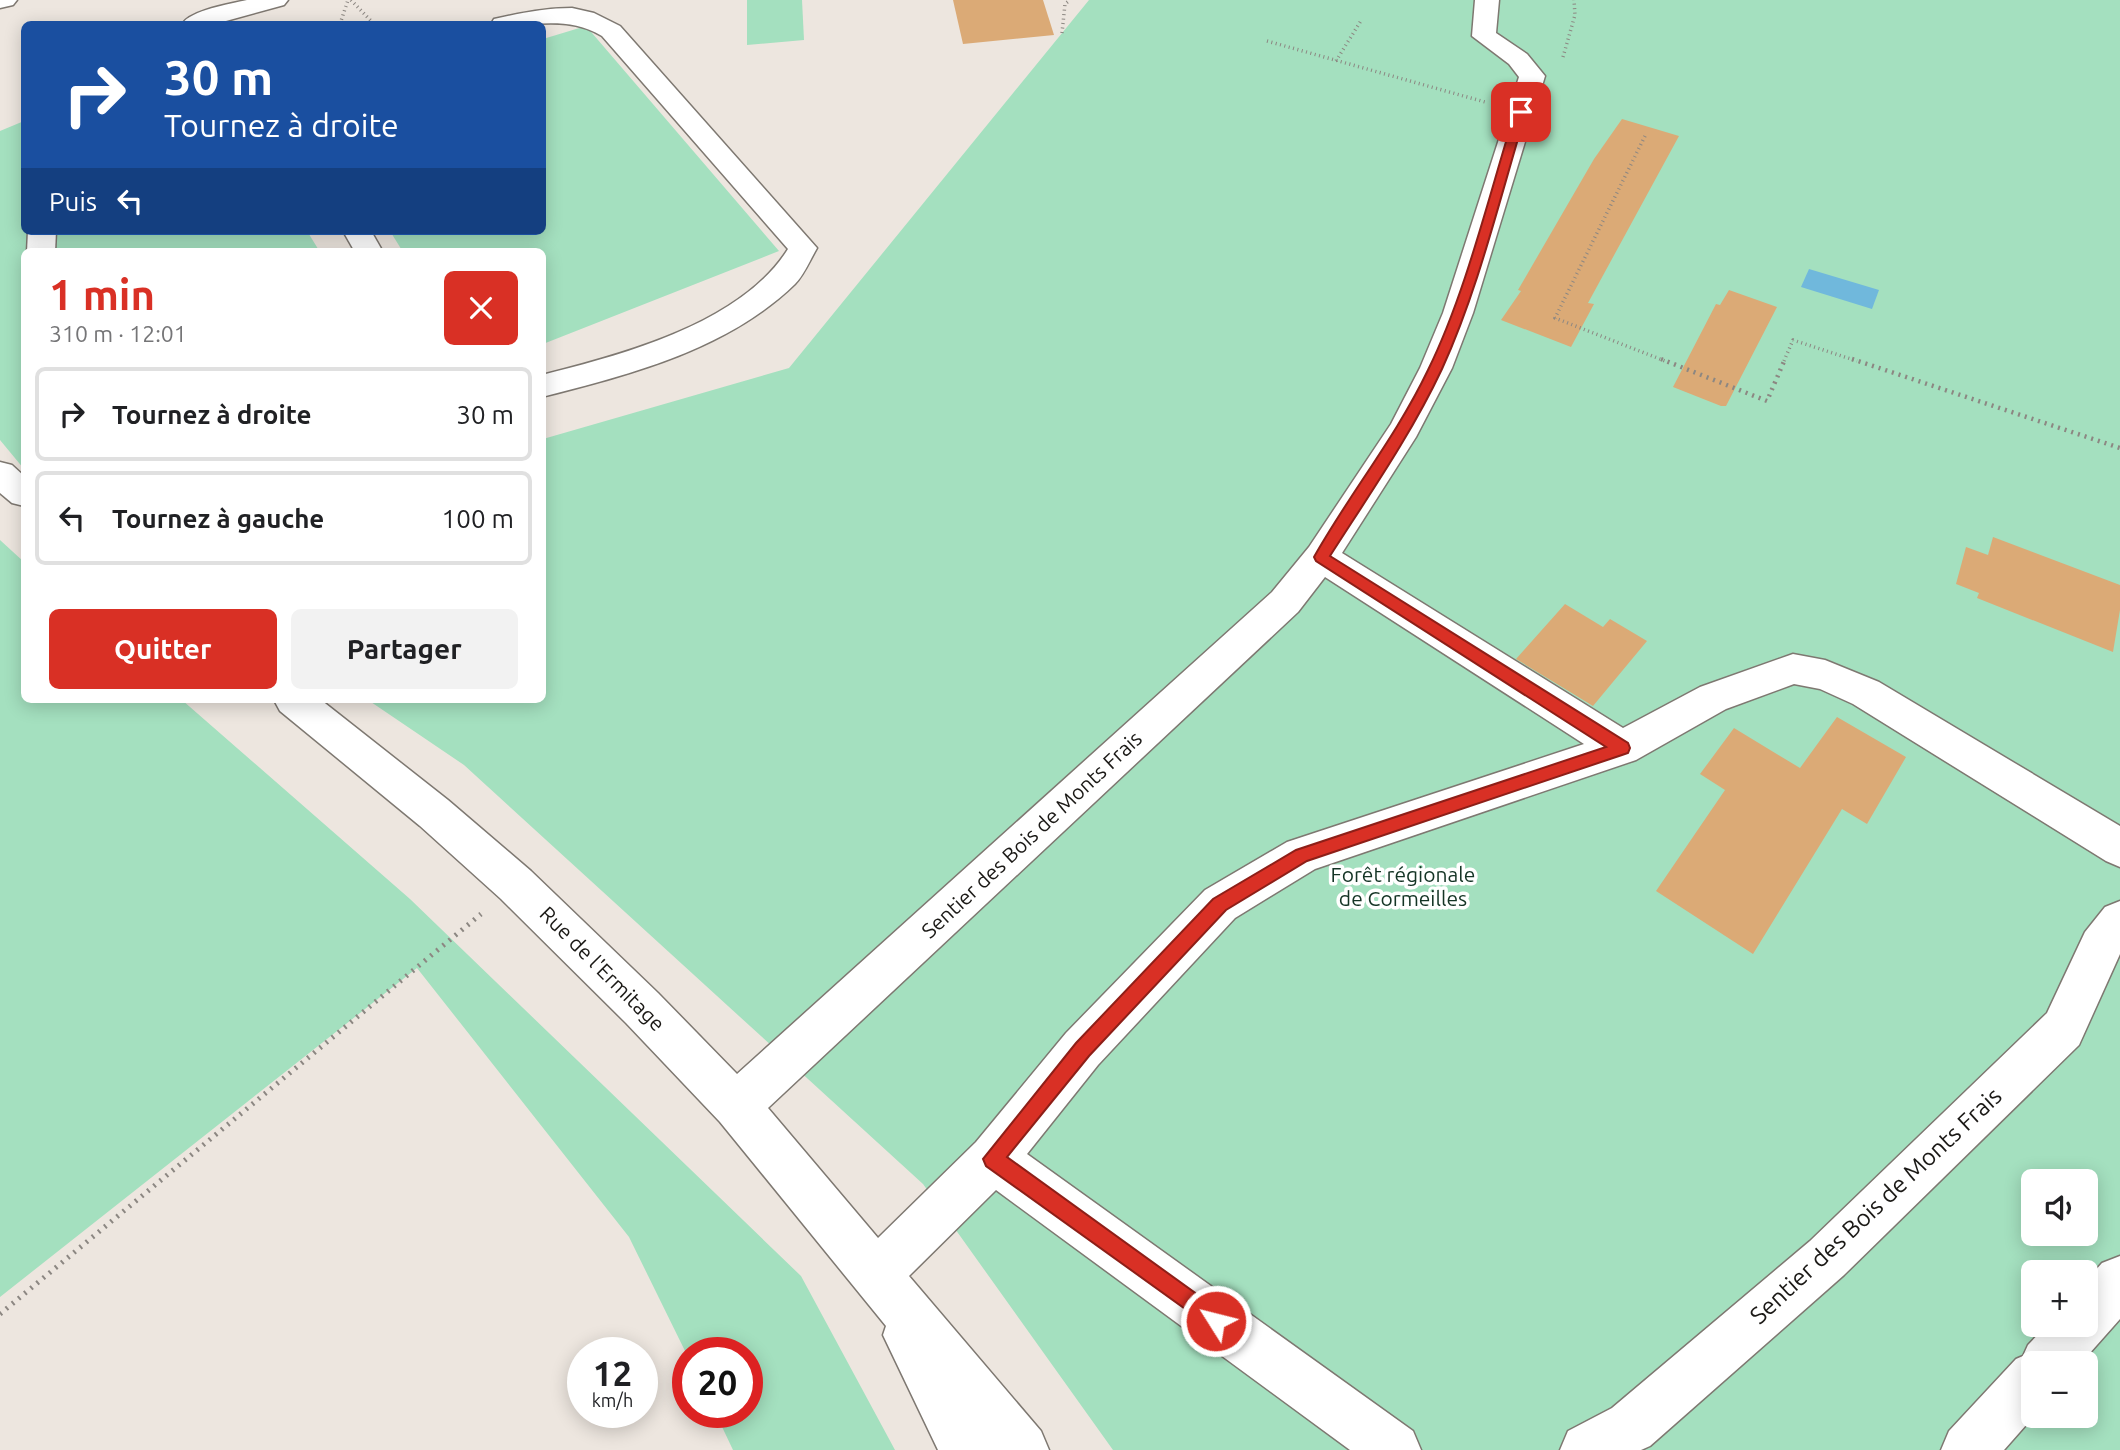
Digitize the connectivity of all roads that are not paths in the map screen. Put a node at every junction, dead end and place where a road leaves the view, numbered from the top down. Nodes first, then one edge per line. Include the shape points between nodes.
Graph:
1 (276, 0) edge
2 (1487, 0) edge
3 (207, 17) edge
4 (525, 21) edge
5 (546, 385) edge
6 (0, 474) edge
7 (21, 492) edge
8 (1321, 557) junction
9 (297, 703) edge
10 (1622, 748) junction
11 (2120, 848) edge
12 (2120, 921) edge
13 (736, 1106) junction
14 (993, 1159) junction
15 (877, 1273) junction
16 (2120, 1281) edge
17 (2098, 1306) edge
18 (2070, 1337) edge
19 (2057, 1351) edge
20 (2021, 1391) edge
21 (966, 1450) edge
22 (1022, 1450) edge
23 (1394, 1450) edge
24 (1587, 1450) edge
25 (1968, 1450) edge

1 - 3 street
2 - 8 street, Sentier des Bois de Monts Frais via 1484,36 1518,59 1532,76 1458,313 1436,368 1405,429
4 - 5 street via 576,14 595,19 611,31 803,248 786,276 744,310 628,364
6 - 7 street
8 - 10 street
8 - 13 street, Sentier des Bois de Monts Frais via 1285,602
9 - 13 street, Rue de l'Ermitage via 516,885
10 - 11 street via 1713,698 1793,669 1825,675 1927,728
10 - 14 street via 1302,855 1220,904 1082,1049
12 - 24 street, Sentier des Bois de Monts Frais via 2100,946 2063,1029 1827,1258 1631,1427
13 - 15 street, Rue de l'Ermitage
14 - 15 street
14 - 23 street
15 - 21 street, Rue de l'Ermitage
15 - 22 street, Rue de l'Ermitage
16 - 17 street
18 - 19 street
20 - 25 street

